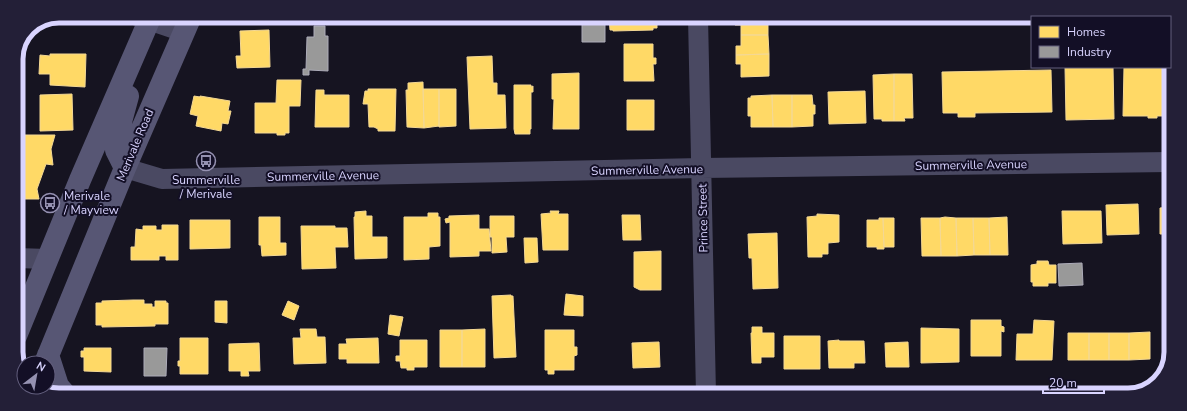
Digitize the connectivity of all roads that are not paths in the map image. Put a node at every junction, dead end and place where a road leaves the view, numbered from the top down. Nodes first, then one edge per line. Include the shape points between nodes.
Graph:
1 (143, 23) edge
2 (144, 23) edge
3 (698, 23) edge
4 (187, 24) edge
5 (1164, 162) edge
6 (125, 168) junction
7 (702, 168) junction
8 (23, 258) edge
9 (48, 258) junction
10 (23, 319) edge
11 (48, 355) edge
12 (706, 388) edge

1 - 9 main road
2 - 6 main road via 116,150
3 - 7 street, Prince Street
4 - 6 main road, Merivale Road
5 - 7 street, Summerville Avenue
6 - 7 street, Summerville Avenue via 162,179
6 - 11 main road, Merivale Road
7 - 12 street, Prince Street
8 - 9 street
9 - 10 main road

